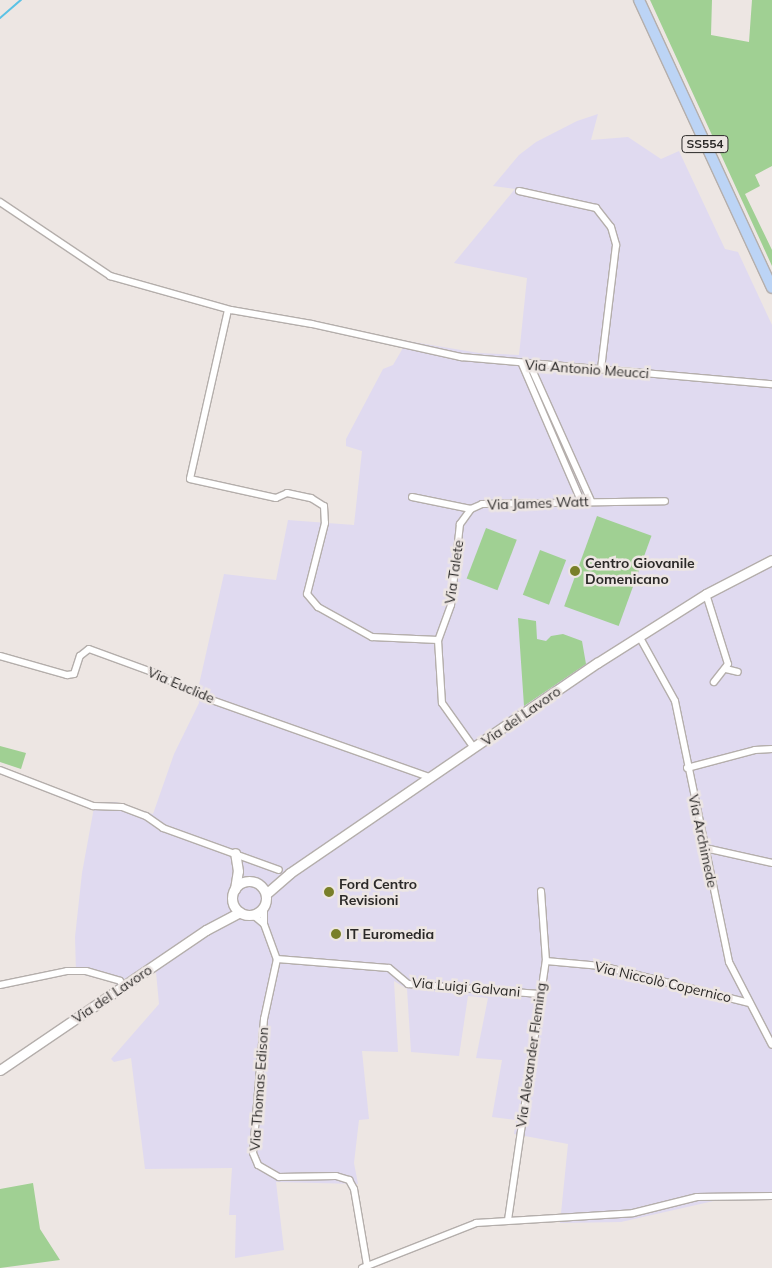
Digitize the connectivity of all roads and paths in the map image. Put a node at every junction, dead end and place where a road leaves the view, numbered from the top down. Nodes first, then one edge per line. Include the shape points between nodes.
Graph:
1 (639, 0) edge
2 (519, 191) dead end
3 (0, 202) edge
4 (772, 288) edge
5 (228, 310) junction
6 (522, 364) junction
7 (530, 365) junction
8 (601, 369) junction
9 (772, 384) edge
10 (560, 432) junction
11 (553, 435) junction
12 (412, 498) dead end
13 (581, 501) junction
14 (591, 501) junction
15 (665, 501) dead end
16 (471, 509) junction
17 (772, 560) edge
18 (706, 594) junction
19 (639, 636) junction
20 (438, 640) junction
21 (0, 656) edge
22 (726, 669) junction
23 (738, 672) dead end
24 (714, 682) dead end
25 (474, 748) junction
26 (772, 748) edge
27 (687, 768) junction
28 (0, 770) edge
29 (430, 777) junction
30 (705, 848) junction
31 (235, 853) junction
32 (772, 863) edge
33 (279, 870) dead end
34 (252, 881) junction
35 (276, 882) junction
36 (261, 885) junction
37 (235, 889) junction
38 (542, 891) dead end
39 (266, 894) junction
40 (233, 902) junction
41 (264, 907) junction
42 (240, 912) junction
43 (253, 915) junction
44 (224, 919) junction
45 (264, 924) junction
46 (277, 959) junction
47 (546, 960) junction
48 (0, 985) edge
49 (123, 986) junction
50 (540, 994) junction
51 (749, 1003) junction
52 (763, 1027) junction
53 (772, 1028) edge
54 (772, 1044) edge
55 (0, 1070) edge
56 (772, 1196) edge
57 (508, 1220) junction
58 (364, 1267) edge

1 - 4 main road, SS554
2 - 8 street via 596,208 611,227 616,244
3 - 5 street, Via Antonio Meucci via 110,276
5 - 6 street, Via Antonio Meucci via 461,357
5 - 20 street via 190,479 276,498 287,493 311,498 324,506 325,523 307,594 318,607 372,638
6 - 7 street, Via Antonio Meucci
6 - 11 street
7 - 8 street, Via Antonio Meucci
7 - 10 street
8 - 9 street, Via Antonio Meucci
10 - 11 street
10 - 14 street
11 - 13 street
12 - 16 street, Via James Watt
13 - 14 street, Via James Watt
13 - 16 street, Via James Watt via 482,504
14 - 15 street, Via James Watt
16 - 20 street, Via Talete via 460,524 451,605
17 - 18 main road, Via del Lavoro
18 - 19 main road, Via del Lavoro
18 - 22 street via 727,653
19 - 25 main road, Via del Lavoro
19 - 27 street, Via Archimede via 674,701
20 - 25 street, Via Talete via 442,703
21 - 29 street, Via Euclide via 67,675 74,674 80,656 89,649 152,672 206,698
22 - 23 street
22 - 24 street
25 - 29 main road, Via del Lavoro
26 - 27 street
27 - 30 street, Via Archimede
28 - 31 street via 93,806 122,808 146,816 164,828
29 - 35 main road, Via del Lavoro
30 - 32 street
30 - 51 street, Via Archimede via 729,962
31 - 33 street
31 - 34 main road via 245,876
31 - 37 main road via 238,871
34 - 36 main road
34 - 37 main road via 239,884
35 - 36 main road
35 - 39 main road
36 - 39 main road
37 - 40 main road
38 - 47 street, Via Alexander Fleming
39 - 41 main road
40 - 42 main road
40 - 44 main road
41 - 43 main road
41 - 45 street
42 - 43 main road
42 - 44 main road, Via del Lavoro
43 - 45 street
44 - 49 main road, Via del Lavoro
45 - 46 street
46 - 50 street, Via Luigi Galvani via 389,968 408,984
46 - 58 street, Via Thomas Edison via 264,1019 252,1153 258,1165 279,1177 336,1176 348,1180 354,1189
47 - 50 street, Via Alexander Fleming
47 - 51 street, Via Niccolò Copernico via 601,966
48 - 49 street via 67,971 86,971 120,982
49 - 55 main road, Via del Lavoro
50 - 57 street, Via Alexander Fleming
51 - 52 street, Via Archimede
52 - 53 street
52 - 54 street, Via Archimede
56 - 57 street via 697,1197 633,1213
57 - 58 street via 476,1223

